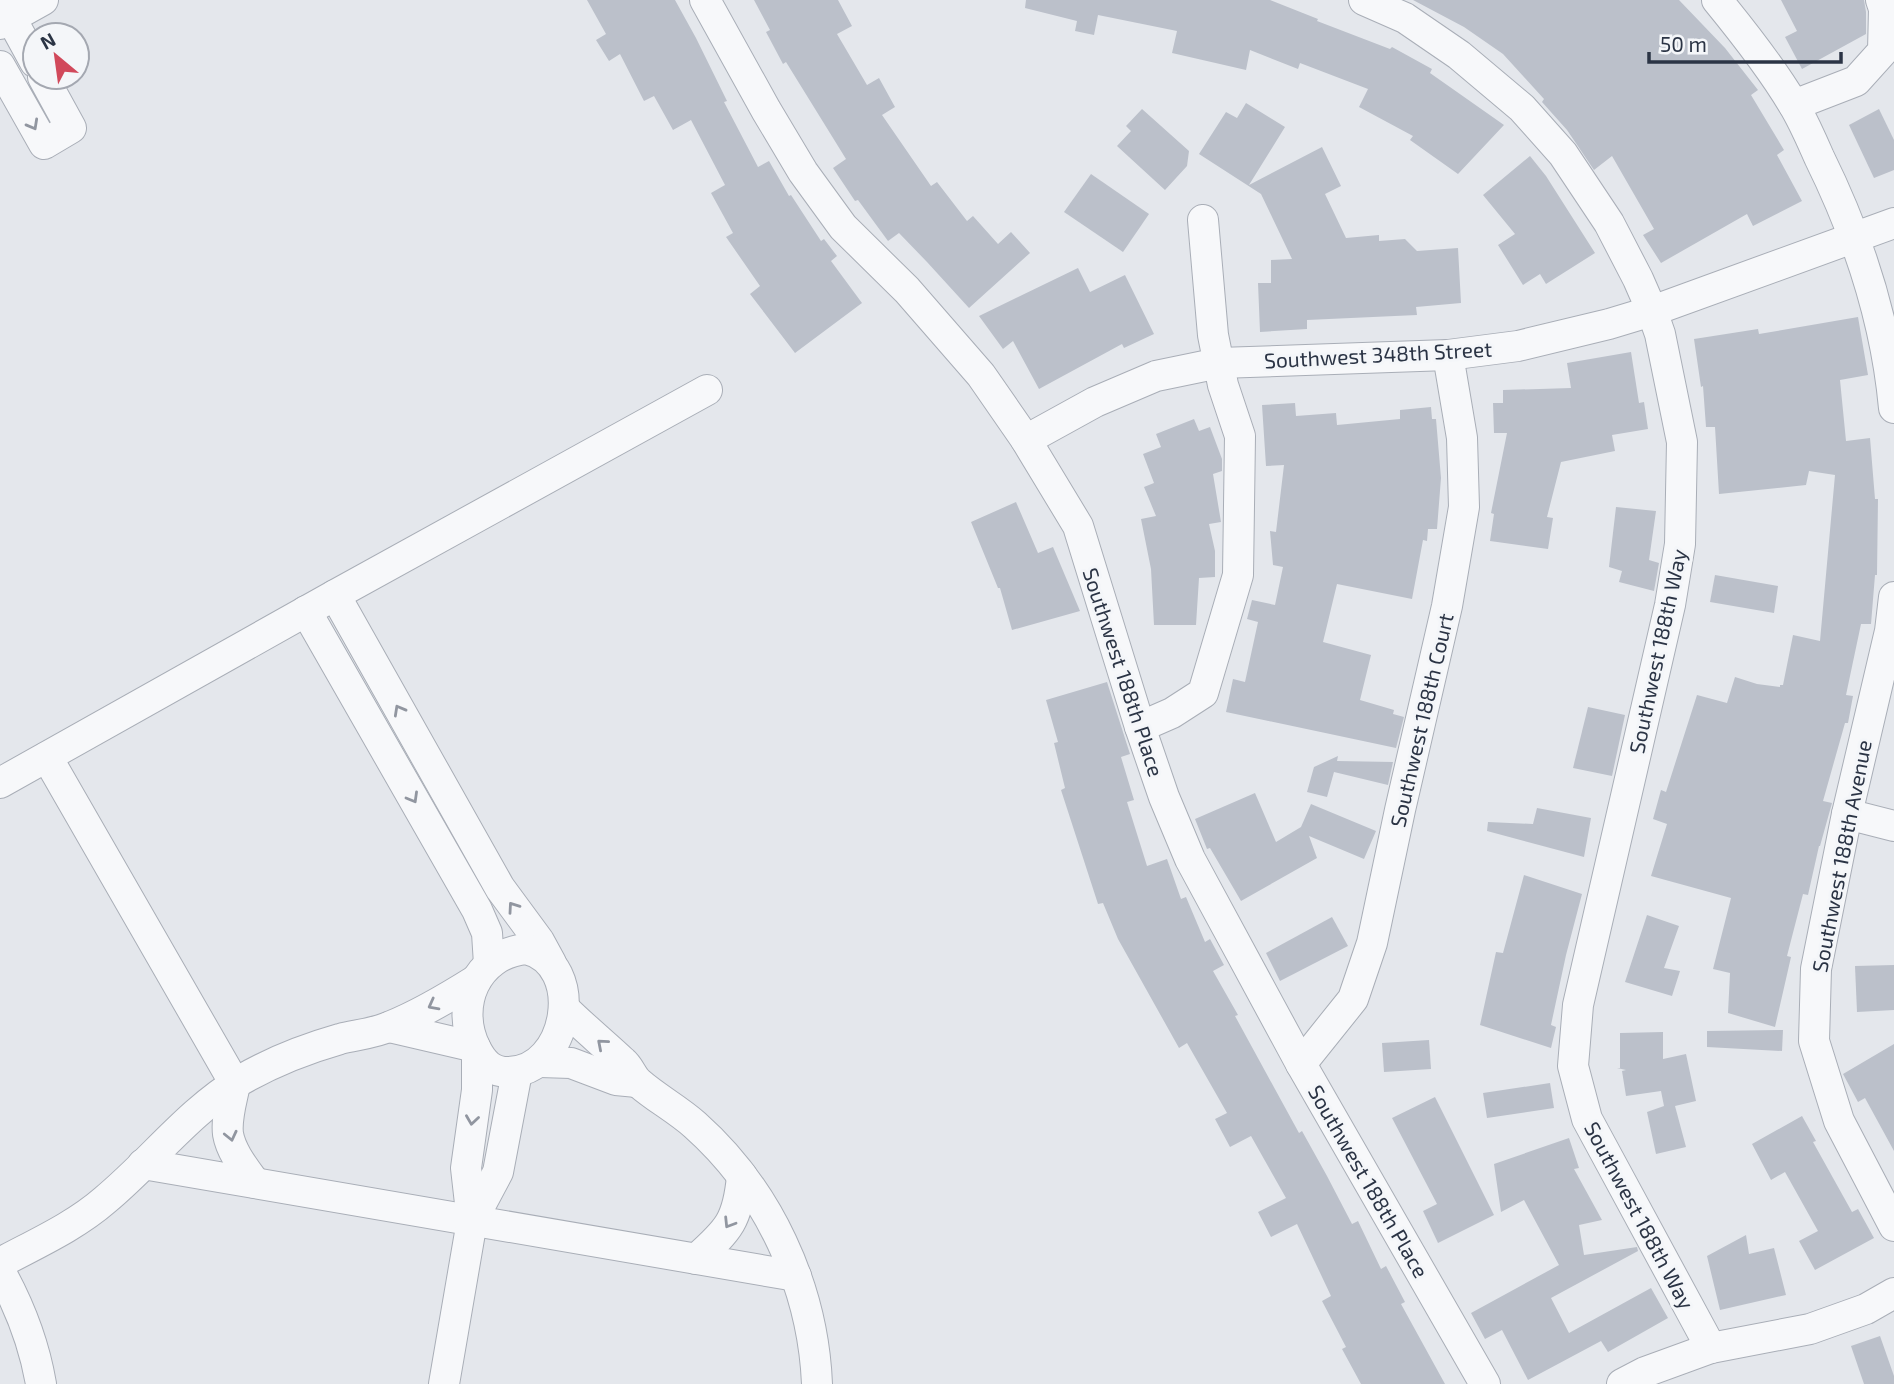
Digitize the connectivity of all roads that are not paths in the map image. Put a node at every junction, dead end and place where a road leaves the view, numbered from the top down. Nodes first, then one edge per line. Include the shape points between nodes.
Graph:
1 (43, 0) edge
2 (705, 0) edge
3 (1364, 0) edge
4 (1717, 0) edge
5 (1881, 0) edge
6 (4, 14) edge
7 (21, 40) edge
8 (0, 66) edge
9 (51, 91) edge
10 (1794, 105) junction
11 (1203, 220) dead end
12 (1894, 223) edge
13 (1855, 237) junction
14 (1652, 311) junction
15 (1448, 355) junction
16 (1219, 363) junction
17 (707, 390) dead end
18 (1894, 408) edge
19 (1026, 440) junction
20 (335, 595) junction
21 (1894, 597) edge
22 (306, 611) junction
23 (1140, 727) junction
24 (47, 757) junction
25 (0, 783) edge
26 (1847, 814) junction
27 (1894, 826) edge
28 (551, 963) junction
29 (482, 972) junction
30 (564, 1008) junction
31 (389, 1027) junction
32 (476, 1050) junction
33 (1301, 1064) junction
34 (528, 1067) junction
35 (637, 1082) junction
36 (235, 1084) junction
37 (143, 1164) junction
38 (742, 1176) junction
39 (254, 1183) junction
40 (472, 1221) junction
41 (1894, 1226) edge
42 (696, 1259) junction
43 (0, 1263) edge
44 (0, 1271) edge
45 (796, 1276) junction
46 (1894, 1293) edge
47 (1711, 1349) junction
48 (41, 1384) edge
49 (444, 1384) edge
50 (817, 1384) edge
51 (1485, 1384) edge
52 (1622, 1384) edge

1 - 6 street
2 - 19 street, Southwest 188th Place via 797,161 843,227 907,290 981,375
3 - 14 street, Southwest 188th Way via 1405,18 1459,55 1522,108 1563,154 1609,223
4 - 10 street
5 - 10 street via 1883,51 1856,81
6 - 7 street
8 -> 9 street via 44,144 72,128
10 - 13 street
11 - 16 street
12 - 13 street, Southwest 348th Street
13 - 14 street, Southwest 348th Street
13 - 18 street via 1890,367
14 - 15 street, Southwest 348th Street via 1518,345
14 - 47 street, Southwest 188th Way via 1682,442 1680,544 1578,1005 1573,1066 1587,1119
15 - 16 street, Southwest 348th Street
15 - 33 street, Southwest 188th Court via 1462,439 1464,508 1447,606 1372,943 1353,999
16 - 19 street, Southwest 348th Street via 1156,376
16 - 23 street via 1240,436 1238,575 1203,693
17 - 20 street
19 - 23 street, Southwest 188th Place via 1079,526
20 - 22 street
28 -> 20 street via 492,875
21 - 26 street, Southwest 188th Avenue
22 - 24 street
22 -> 29 street via 477,910 487,933
23 - 33 street, Southwest 188th Place via 1190,859
24 - 25 street
24 - 36 street
26 - 27 street
26 - 41 street, Southwest 188th Avenue via 1816,969 1814,1041 1839,1121
28 - 29 street via 526,949 501,956
28 - 30 street via 561,979
29 -> 31 street via 437,1004
29 - 32 street via 470,995 466,1017
30 - 34 street via 549,1052
35 -> 30 street via 625,1064
31 - 32 street
31 - 36 street via 306,1050
32 - 34 street via 492,1069 504,1072
32 -> 40 street via 477,1090 466,1168
33 - 51 street, Southwest 188th Place
34 - 35 street via 571,1063 616,1080
34 - 40 street via 498,1172
35 - 38 street via 696,1125
36 - 37 street via 194,1115
36 -> 39 street via 229,1139
37 - 39 street
37 - 43 street via 87,1214
38 -> 42 street via 731,1222
38 - 45 street via 777,1232
39 - 40 street
40 - 42 street
40 - 49 street
42 - 45 street
44 - 48 street via 26,1326
45 - 50 street via 810,1325
46 - 47 street via 1866,1309 1810,1329
47 - 52 street

